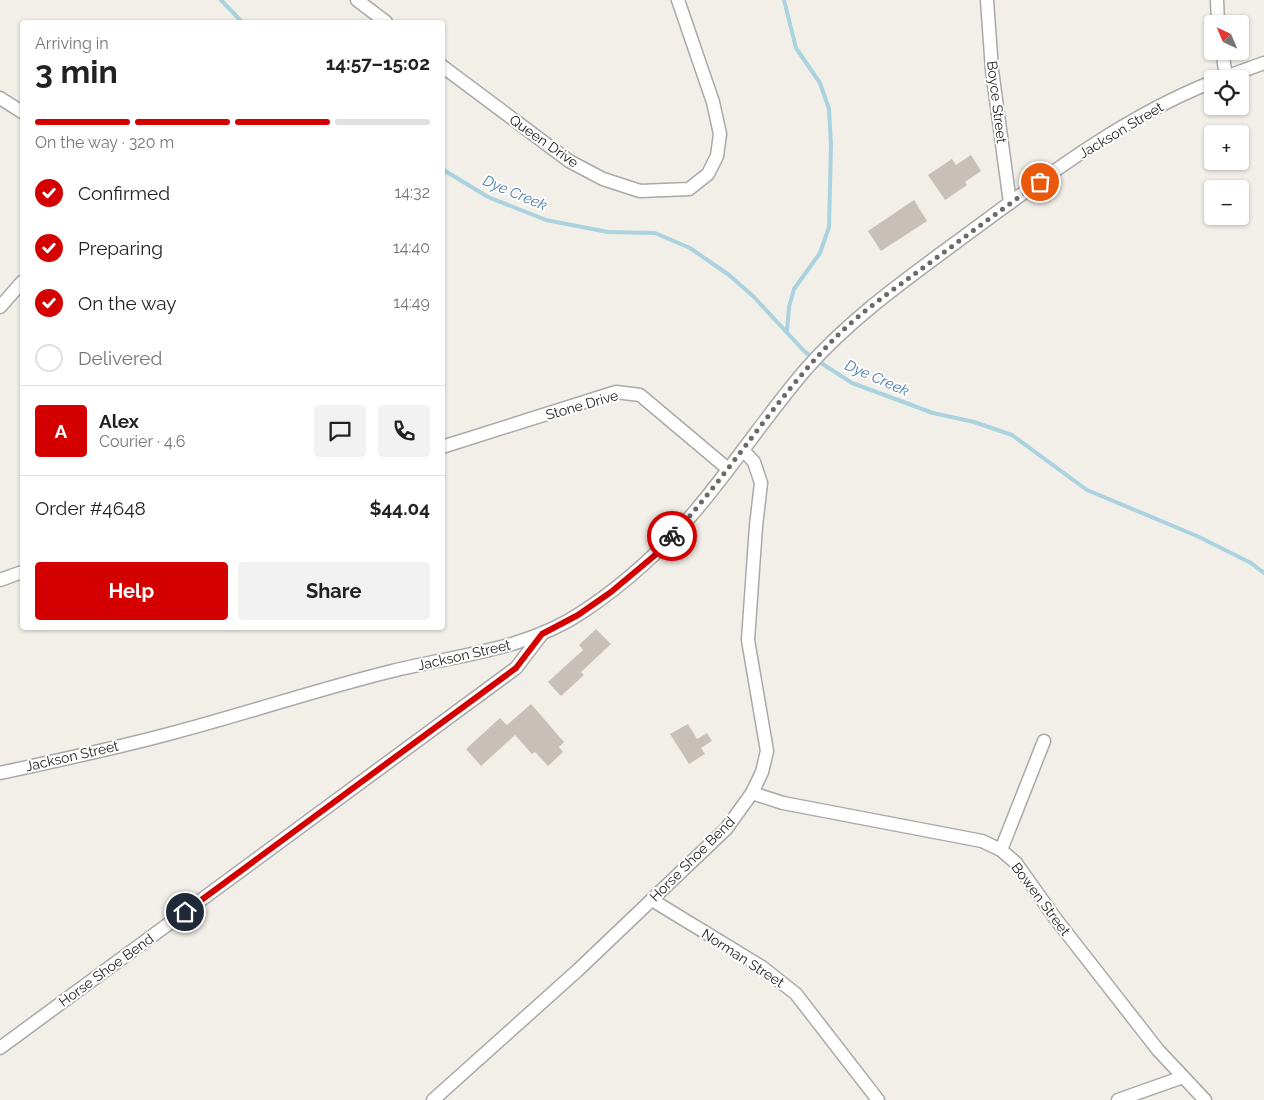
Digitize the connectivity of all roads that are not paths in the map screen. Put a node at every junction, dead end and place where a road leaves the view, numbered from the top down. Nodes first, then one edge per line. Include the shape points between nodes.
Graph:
1 (357, 0) edge
2 (678, 0) edge
3 (987, 0) edge
4 (1217, 0) edge
5 (1218, 15) edge
6 (383, 20) edge
7 (1264, 63) edge
8 (445, 68) edge
9 (1244, 70) edge
10 (1204, 85) edge
11 (0, 98) edge
12 (20, 111) edge
13 (1010, 203) junction
14 (20, 284) edge
15 (0, 307) edge
16 (445, 446) edge
17 (743, 450) junction
18 (728, 469) junction
19 (20, 573) edge
20 (0, 580) edge
21 (542, 634) junction
22 (1044, 741) dead end
23 (0, 773) edge
24 (752, 793) junction
25 (1001, 850) junction
26 (652, 900) junction
27 (0, 1048) edge
28 (1183, 1077) junction
29 (433, 1100) edge
30 (878, 1100) edge
31 (1118, 1100) edge
32 (1205, 1100) edge

1 - 6 street
2 - 8 street, Queen Drive via 720,134 717,156 708,174 689,189 640,191 603,179 569,161
3 - 13 street, Boyce Street via 992,70
4 - 5 street
7 - 9 street
10 - 13 street, Jackson Street via 1134,119
11 - 12 street
13 - 17 street, Jackson Street via 903,282 834,339 806,369
14 - 15 street
16 - 18 street, Stone Drive via 616,392 640,395
17 - 18 street, Jackson Street
17 - 24 street, Horse Shoe Bend via 754,462 762,482 748,640 767,751
18 - 21 street, Jackson Street via 654,556 578,615
19 - 20 street
21 - 23 street, Jackson Street via 391,672 174,733
21 - 27 street, Horse Shoe Bend via 516,668
22 - 25 street
24 - 25 street, Bowen Street via 783,803 982,841
24 - 26 street, Horse Shoe Bend via 726,829
25 - 28 street, Bowen Street via 1016,863 1106,984
26 - 29 street, Horse Shoe Bend
26 - 30 street, Norman Street via 762,967 796,994
28 - 31 street
28 - 32 street, Bowen Street

